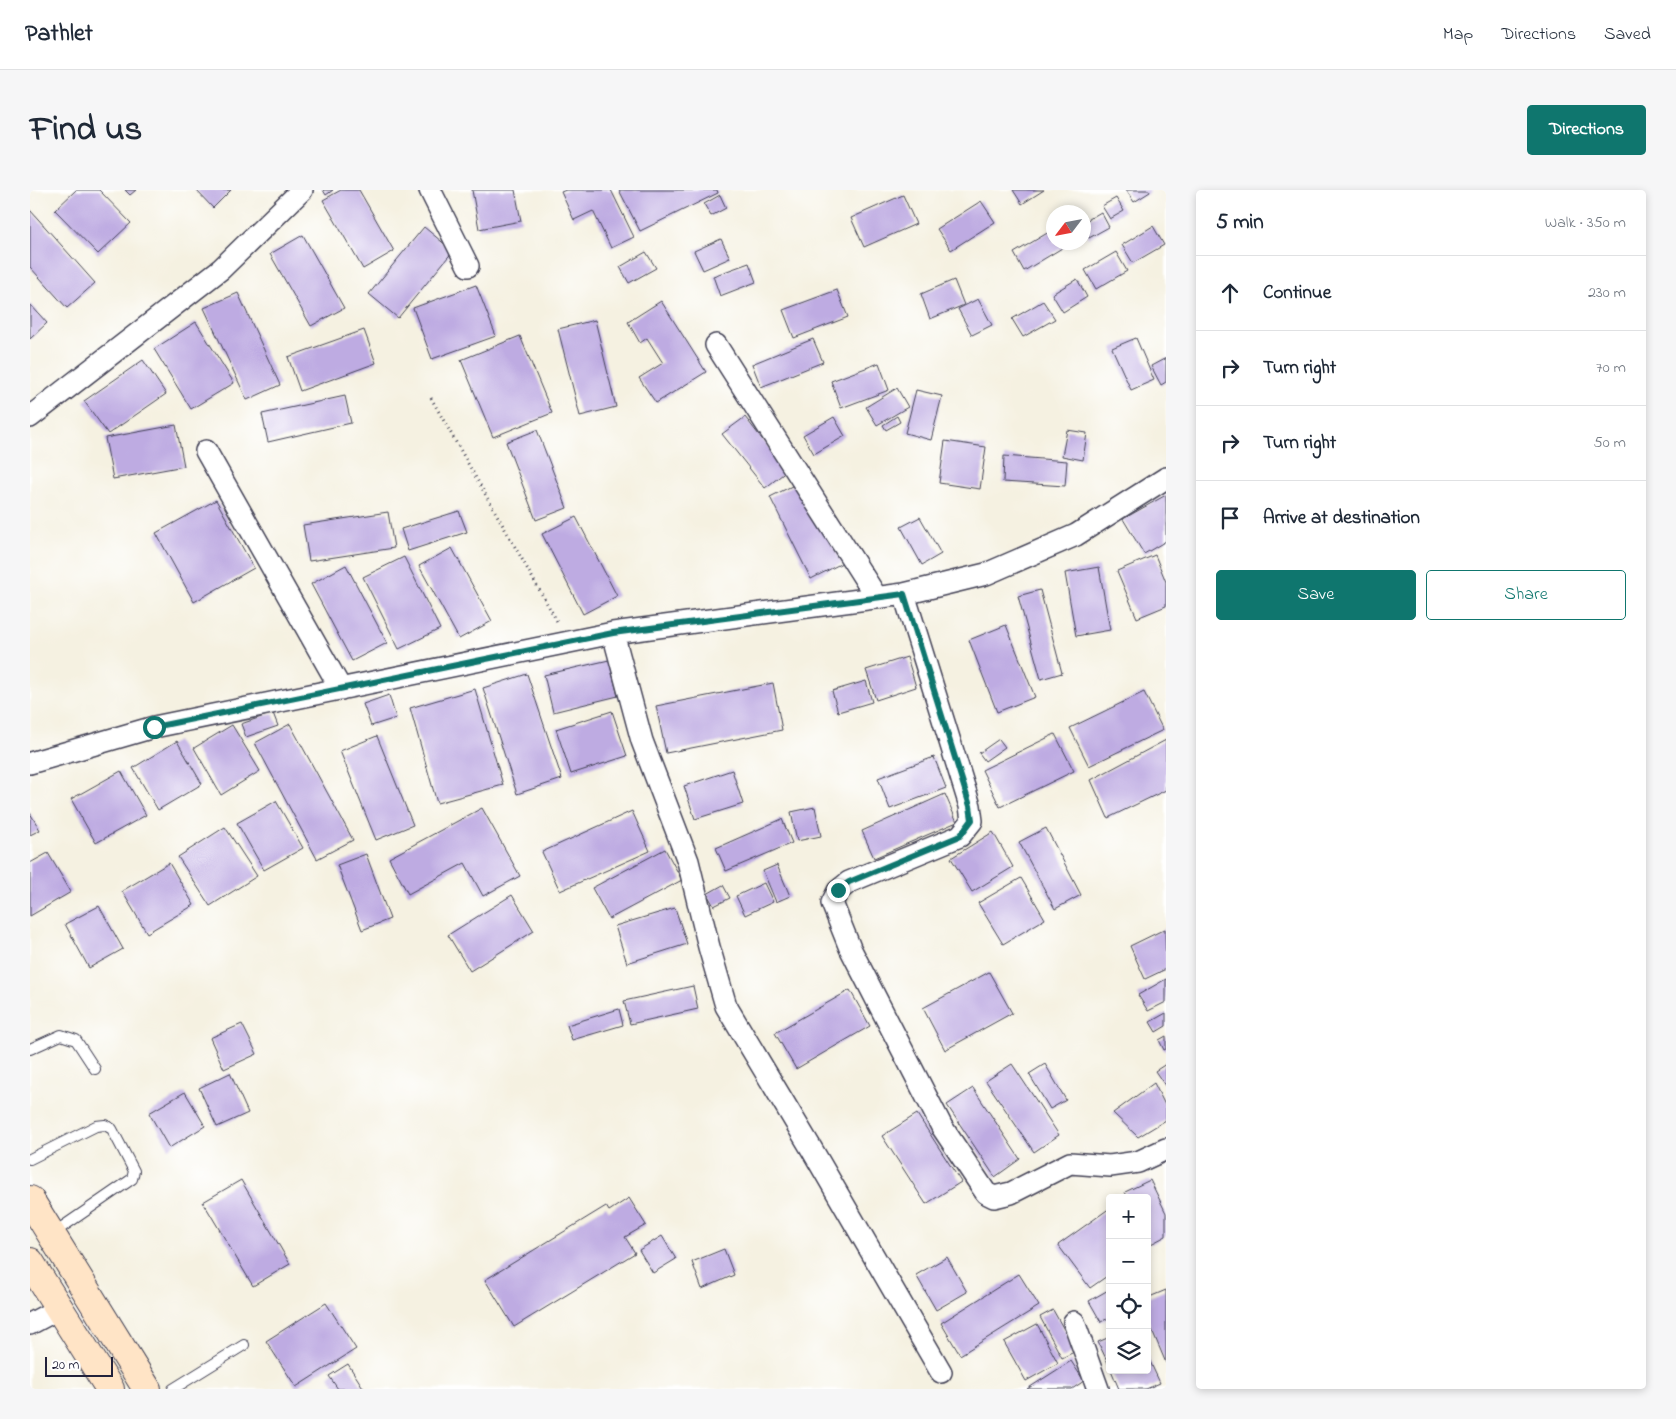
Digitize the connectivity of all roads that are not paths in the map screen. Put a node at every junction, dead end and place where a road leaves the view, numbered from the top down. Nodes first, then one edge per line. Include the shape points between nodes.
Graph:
1 (302, 190) edge
2 (430, 190) edge
3 (468, 266) dead end
4 (716, 345) dead end
5 (30, 417) edge
6 (206, 451) dead end
7 (1166, 478) edge
8 (904, 594) junction
9 (877, 598) junction
10 (613, 633) junction
11 (341, 689) junction
12 (30, 763) edge
13 (30, 1049) edge
14 (95, 1069) dead end
15 (1166, 1149) edge
16 (30, 1159) edge
17 (30, 1200) edge
18 (52, 1234) junction
19 (30, 1262) edge
20 (60, 1308) junction
21 (1074, 1322) dead end
22 (30, 1324) edge
23 (244, 1345) dead end
24 (941, 1372) dead end
25 (110, 1389) edge
26 (148, 1389) edge
27 (173, 1389) edge
28 (1098, 1389) edge

1 - 5 street via 221,269
2 - 3 street
4 - 9 street
6 - 11 street
7 - 8 street via 1076,536 986,574
8 - 9 street
8 - 15 street via 972,820 960,836 849,882 838,890 832,903 850,948 942,1126 986,1193 994,1197 1012,1193 1070,1163 1110,1166 1138,1162
9 - 10 street
10 - 11 street
10 - 24 street via 642,741 688,861 726,1006
11 - 12 street via 154,727
13 - 14 lane via 61,1035 76,1040
16 - 18 lane via 96,1126 106,1125 112,1130 134,1171 132,1179
17 - 18 street
18 - 26 street
19 - 20 street
20 - 22 street
20 - 25 street
21 - 28 street
23 - 27 lane

